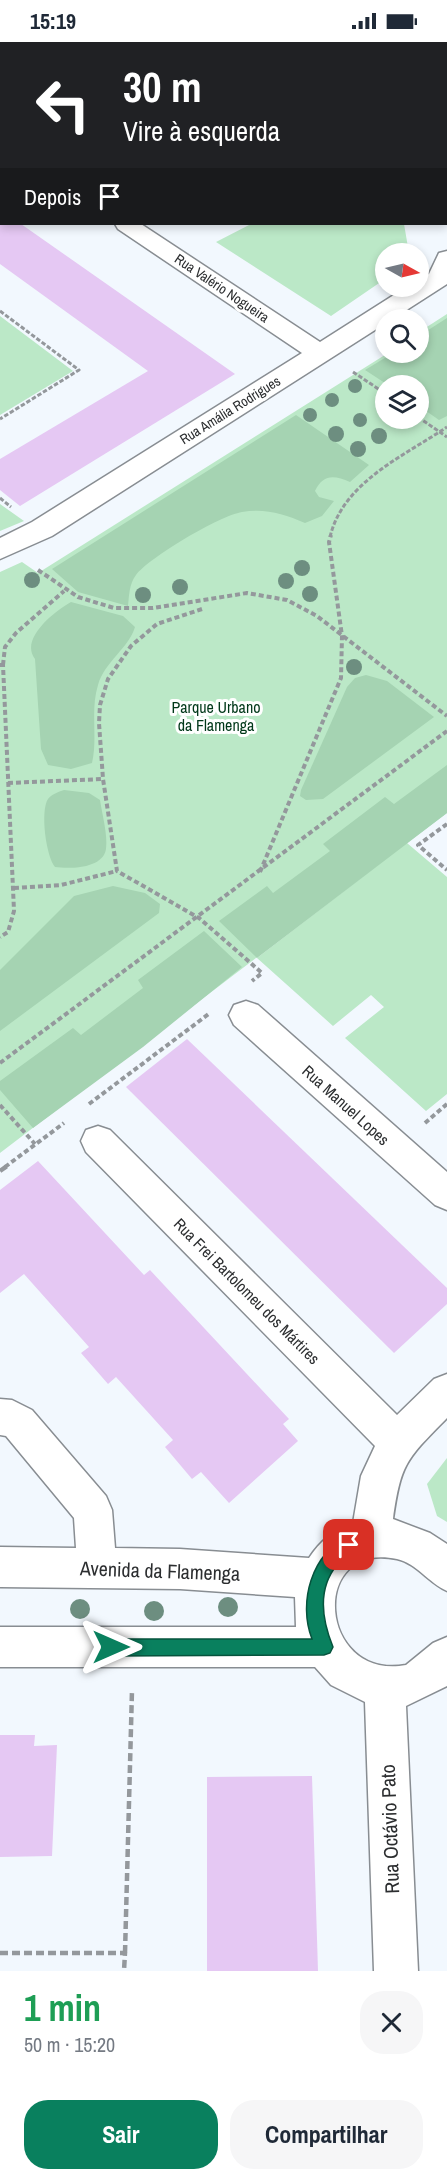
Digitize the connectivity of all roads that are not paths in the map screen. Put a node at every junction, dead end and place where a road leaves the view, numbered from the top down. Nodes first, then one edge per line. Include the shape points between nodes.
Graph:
1 (127, 225) edge
2 (447, 258) edge
3 (319, 353) junction
4 (0, 549) edge
5 (246, 1000) road end
6 (98, 1141) dead end
7 (447, 1194) edge
8 (447, 1392) edge
9 (0, 1417) edge
10 (397, 1442) junction
11 (371, 1537) junction
12 (0, 1567) edge
13 (94, 1568) junction
14 (447, 1571) edge
15 (320, 1579) junction
16 (0, 1647) edge
17 (324, 1647) junction
18 (447, 1657) edge
19 (385, 1688) junction
20 (396, 1971) edge

1 - 3 street, Rua Valério Nogueira
2 - 3 street, Rua Amália Rodrigues via 439,278
3 - 4 street, Rua Amália Rodrigues via 42,529
5 - 7 street, Rua Manuel Lopes
6 - 10 street, Rua Frei Bartolomeu dos Mártires
8 - 10 street
9 - 13 street via 19,1423 92,1510 96,1538
10 - 11 street via 380,1476
11 - 14 street via 393,1537 414,1543 434,1556
11 - 15 street via 349,1545 332,1559
12 - 13 street, Avenida da Flamenga
13 - 15 street, Avenida da Flamenga via 180,1569
15 - 17 street via 314,1601 315,1625
16 - 17 street
17 - 19 street via 339,1668 361,1682
18 - 19 street via 435,1672 412,1685
19 - 20 street, Rua Octávio Pato

